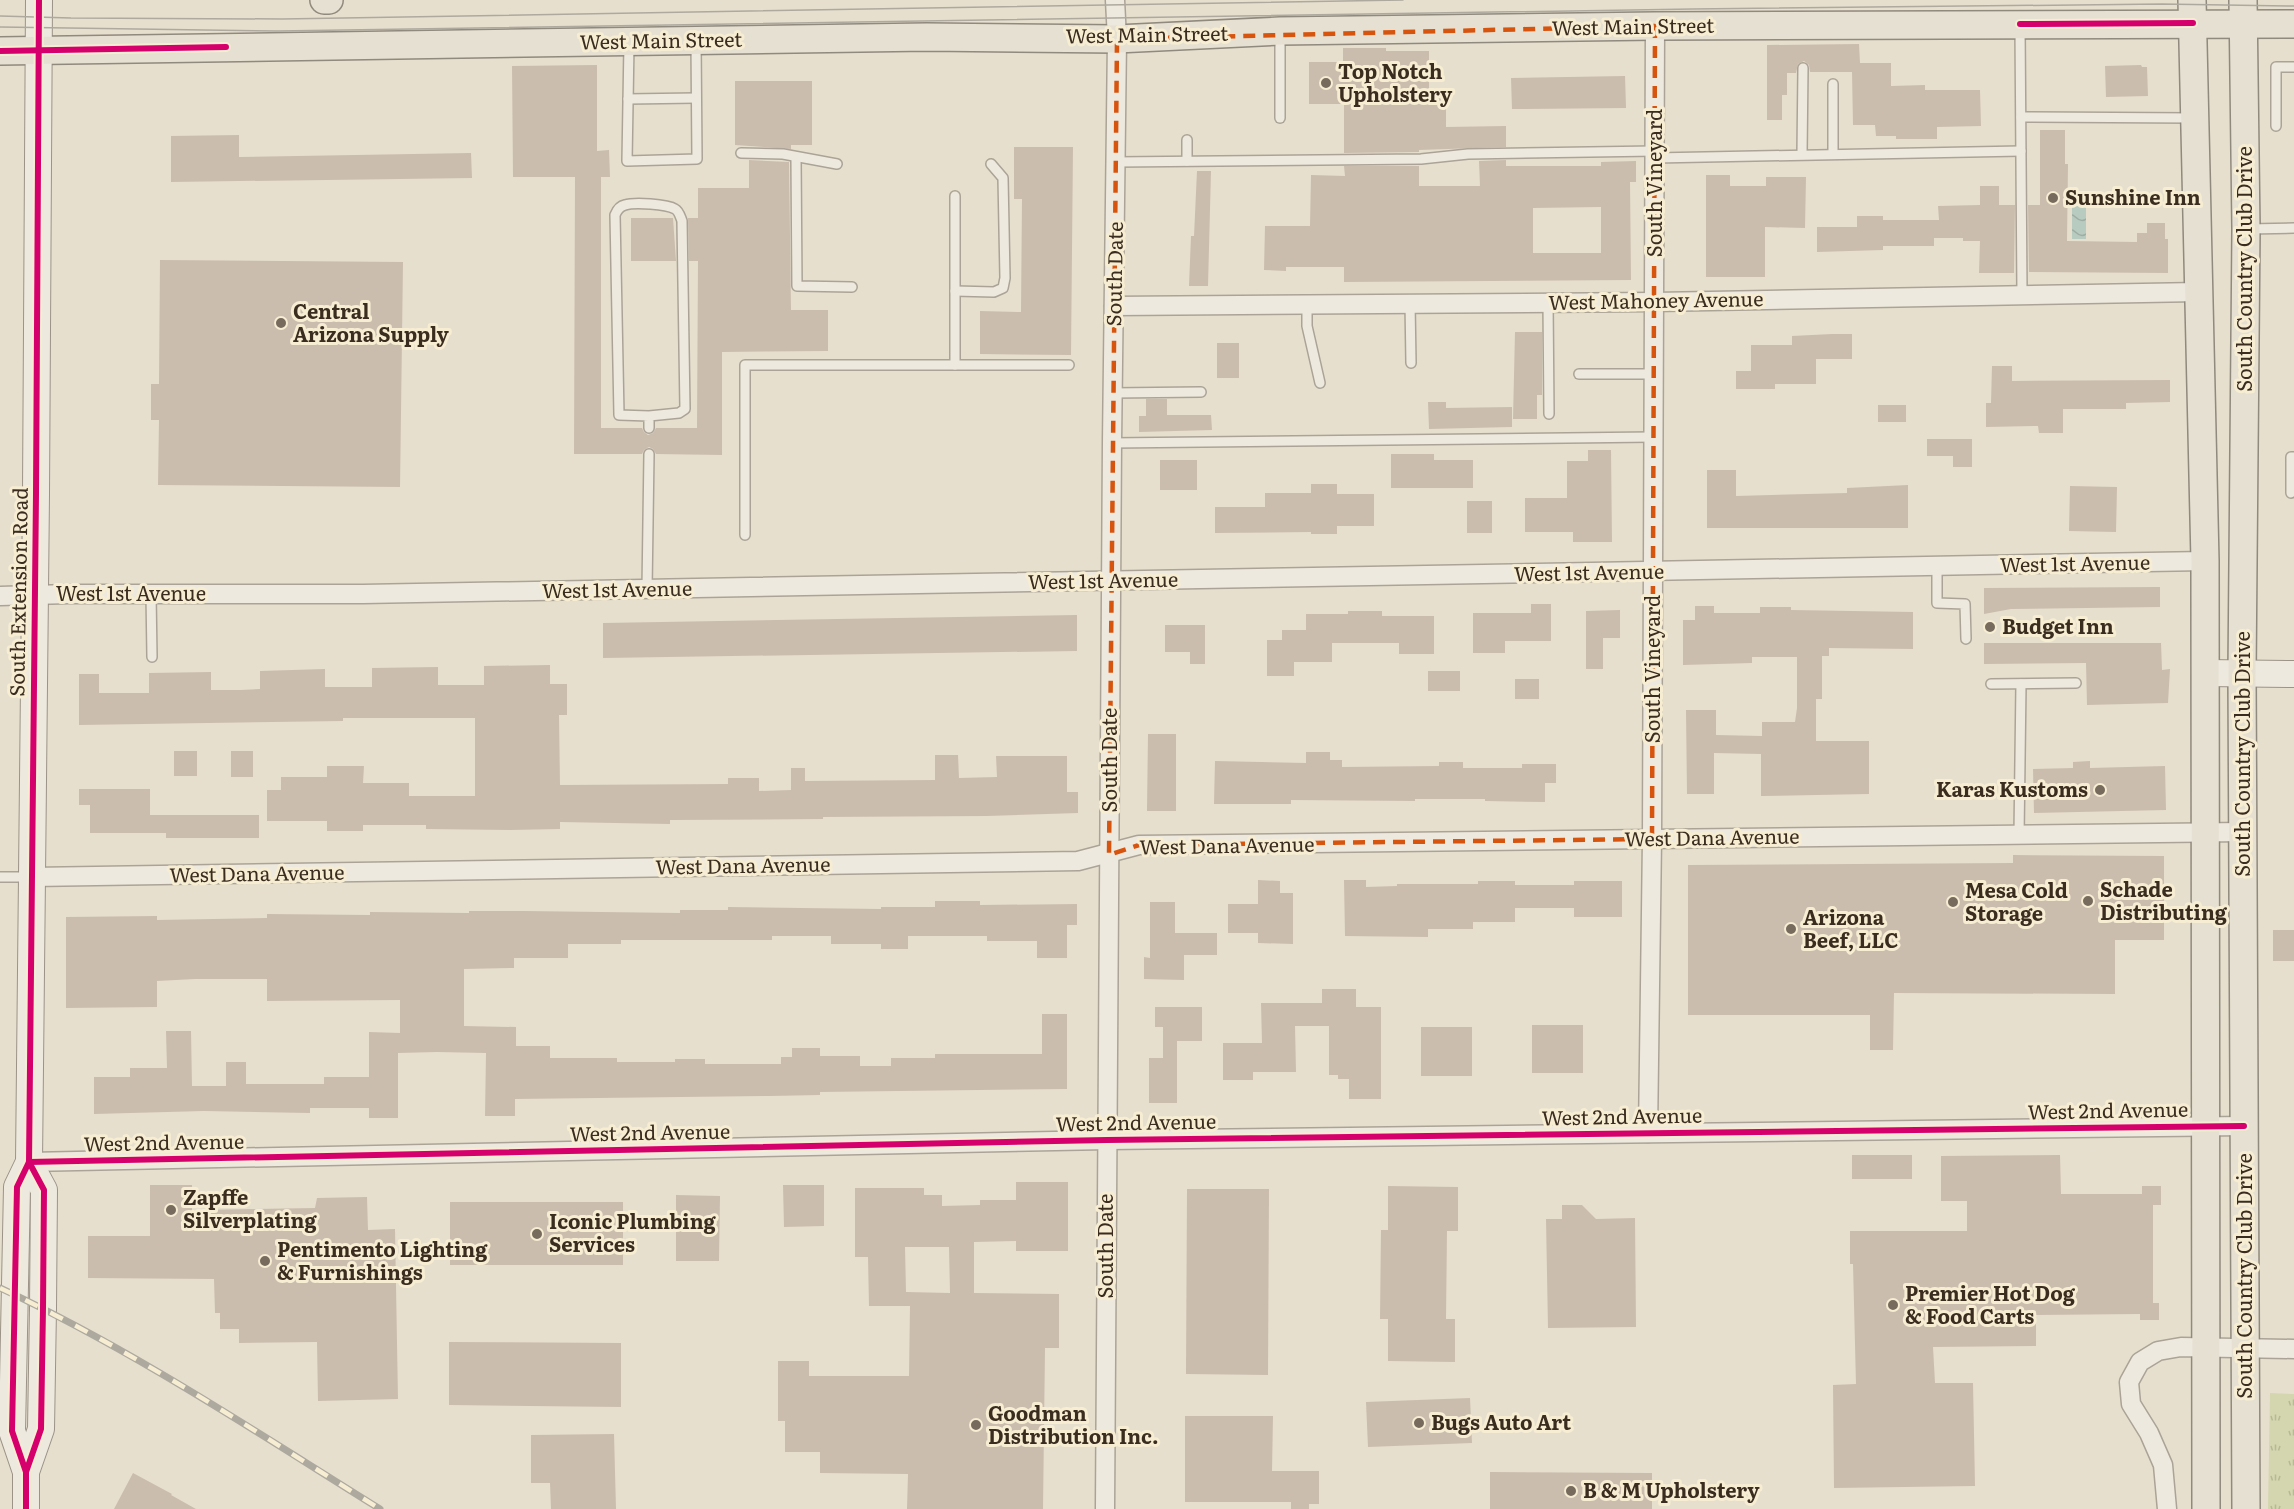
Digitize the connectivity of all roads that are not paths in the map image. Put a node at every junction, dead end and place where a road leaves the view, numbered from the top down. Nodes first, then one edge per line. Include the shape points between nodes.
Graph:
1 (324, 0) edge
2 (329, 0) edge
3 (1115, 6) edge
4 (38, 11) edge
5 (2192, 12) edge
6 (2244, 12) edge
7 (2020, 24) junction
8 (2294, 24) edge
9 (1655, 26) junction
10 (1280, 31) junction
11 (1118, 39) junction
12 (696, 40) junction
13 (629, 41) junction
14 (38, 50) junction
15 (0, 51) edge
16 (2294, 67) edge
17 (1803, 68) dead end
18 (1833, 84) dead end
19 (696, 98) junction
20 (628, 99) junction
21 (2021, 117) junction
22 (1280, 118) dead end
23 (2194, 118) junction
24 (2276, 126) dead end
25 (1187, 140) dead end
26 (2021, 151) junction
27 (741, 153) dead end
28 (1655, 154) junction
29 (1802, 154) junction
30 (1833, 154) junction
31 (796, 158) junction
32 (1187, 161) junction
33 (1116, 162) junction
34 (837, 164) dead end
35 (991, 164) dead end
36 (955, 196) dead end
37 (2294, 228) edge
38 (2246, 229) junction
39 (852, 287) dead end
40 (955, 291) junction
41 (2198, 292) junction
42 (2022, 294) junction
43 (1548, 302) junction
44 (1655, 302) junction
45 (1410, 303) junction
46 (1307, 304) junction
47 (1114, 306) junction
48 (1411, 363) dead end
49 (955, 364) junction
50 (1069, 366) dead end
51 (1579, 374) dead end
52 (1654, 374) junction
53 (1320, 383) dead end
54 (1201, 392) dead end
55 (1113, 393) junction
56 (1549, 414) dead end
57 (649, 416) junction
58 (649, 428) dead end
59 (1653, 437) junction
60 (1112, 443) junction
61 (649, 454) dead end
62 (2294, 457) edge
63 (2291, 493) dead end
64 (745, 535) dead end
65 (2205, 561) junction
66 (1937, 567) junction
67 (1653, 572) junction
68 (1112, 580) junction
69 (647, 589) junction
70 (151, 594) junction
71 (35, 595) junction
72 (0, 596) edge
73 (1966, 639) dead end
74 (152, 657) dead end
75 (2205, 674) junction
76 (2242, 674) junction
77 (2294, 674) edge
78 (2076, 683) dead end
79 (1991, 684) dead end
80 (2021, 684) junction
81 (2206, 832) junction
82 (2243, 832) junction
83 (2019, 835) junction
84 (1652, 839) junction
85 (1109, 855) junction
86 (0, 877) edge
87 (32, 877) junction
88 (2205, 1126) junction
89 (2244, 1126) junction
90 (1648, 1133) junction
91 (1107, 1140) junction
92 (29, 1162) junction
93 (2225, 1348) junction
94 (2294, 1349) edge
95 (26, 1509) edge
96 (1105, 1509) edge
97 (2167, 1509) edge
98 (2206, 1509) edge
99 (2246, 1509) edge

1 - 2 main road
3 - 11 street, South Date
4 - 14 street, South Extension Road
5 - 6 main road, West Main Street
5 - 7 main road, West Main Street
5 - 23 main road, South Country Club Drive
6 - 8 main road, West Main Street
6 - 38 main road, South Country Club Drive
7 - 9 main road, West Main Street via 1803,29
7 - 21 lane
9 - 10 main road, West Main Street
9 - 28 street, South Vineyard
10 - 11 main road, West Main Street
10 - 22 lane
11 - 12 main road, West Main Street
11 - 33 street, South Date
12 - 13 main road, West Main Street
12 - 19 lane
13 - 14 main road, West Main Street
13 - 20 lane
14 - 15 main road, West Main Street
14 - 71 street, South Extension Road
16 - 24 lane via 2276,67
17 - 29 lane
18 - 30 lane
19 - 20 lane
19 - 20 lane via 697,159 627,161
21 - 23 lane
21 - 26 lane
23 - 41 main road, South Country Club Drive
25 - 32 lane
26 - 30 lane
26 - 42 lane
27 - 31 lane
28 - 29 lane
28 - 32 lane
28 - 44 street, South Vineyard
29 - 30 lane
31 - 34 lane
31 - 39 lane via 797,286
32 - 33 lane
33 - 47 street, South Date
35 - 40 lane via 1003,178 1005,196 1003,288
36 - 40 lane
37 - 38 lane
38 - 76 main road, South Country Club Drive
40 - 49 lane
41 - 42 street, West Mahoney Avenue
41 - 65 main road, South Country Club Drive
42 - 44 street, West Mahoney Avenue
43 - 44 street, West Mahoney Avenue
43 - 45 street, West Mahoney Avenue
43 - 56 lane
44 - 52 street, South Vineyard
45 - 46 street, West Mahoney Avenue
45 - 48 lane
46 - 47 street, West Mahoney Avenue
46 - 53 lane via 1307,326
47 - 55 street, South Date
49 - 50 lane
49 - 64 lane via 745,364
51 - 52 lane
52 - 59 street, South Vineyard
54 - 55 lane
55 - 60 street, South Date
57 - 57 lane via 620,415 615,215 625,204 664,205 674,208 682,221 685,409
57 - 58 lane
59 - 60 lane
59 - 67 street, South Vineyard
60 - 68 street, South Date
61 - 69 lane
62 - 63 lane
65 - 66 street, West 1st Avenue
65 - 75 main road, South Country Club Drive
66 - 67 street, West 1st Avenue
66 - 73 lane via 1937,603 1965,603
67 - 68 street, West 1st Avenue
67 - 84 street, South Vineyard
68 - 69 street, West 1st Avenue
68 - 85 street, South Date
69 - 70 street, West 1st Avenue
70 - 71 street, West 1st Avenue
70 - 74 lane
71 - 72 street, West 1st Avenue
71 - 87 street, South Extension Road
75 - 76 street
75 - 81 main road, South Country Club Drive
76 - 77 street
76 - 82 main road, South Country Club Drive
78 - 80 lane
79 - 80 lane
80 - 83 lane
81 - 82 street, West Dana Avenue
81 - 83 street, West Dana Avenue
81 - 88 main road, South Country Club Drive
82 - 89 main road, South Country Club Drive
83 - 84 street, West Dana Avenue
84 - 85 street, West Dana Avenue via 1139,845
84 - 90 street, South Vineyard
85 - 87 street, West Dana Avenue via 1078,861
85 - 91 street, South Date
86 - 87 lane
87 - 92 street, South Extension Road
88 - 89 street, West 2nd Avenue
88 - 90 street, West 2nd Avenue
88 - 93 main road, South Country Club Drive
89 - 93 main road, South Country Club Drive
90 - 91 street, West 2nd Avenue
91 - 92 street, West 2nd Avenue
91 - 96 street, South Date
92 - 95 street, South Extension Road via 17,1187 12,1431 26,1472
93 - 94 street
93 - 97 street, South Country Club Drive via 2158,1351 2140,1362 2129,1382 2131,1404 2163,1465
93 - 98 main road, South Country Club Drive
93 - 99 main road, South Country Club Drive

